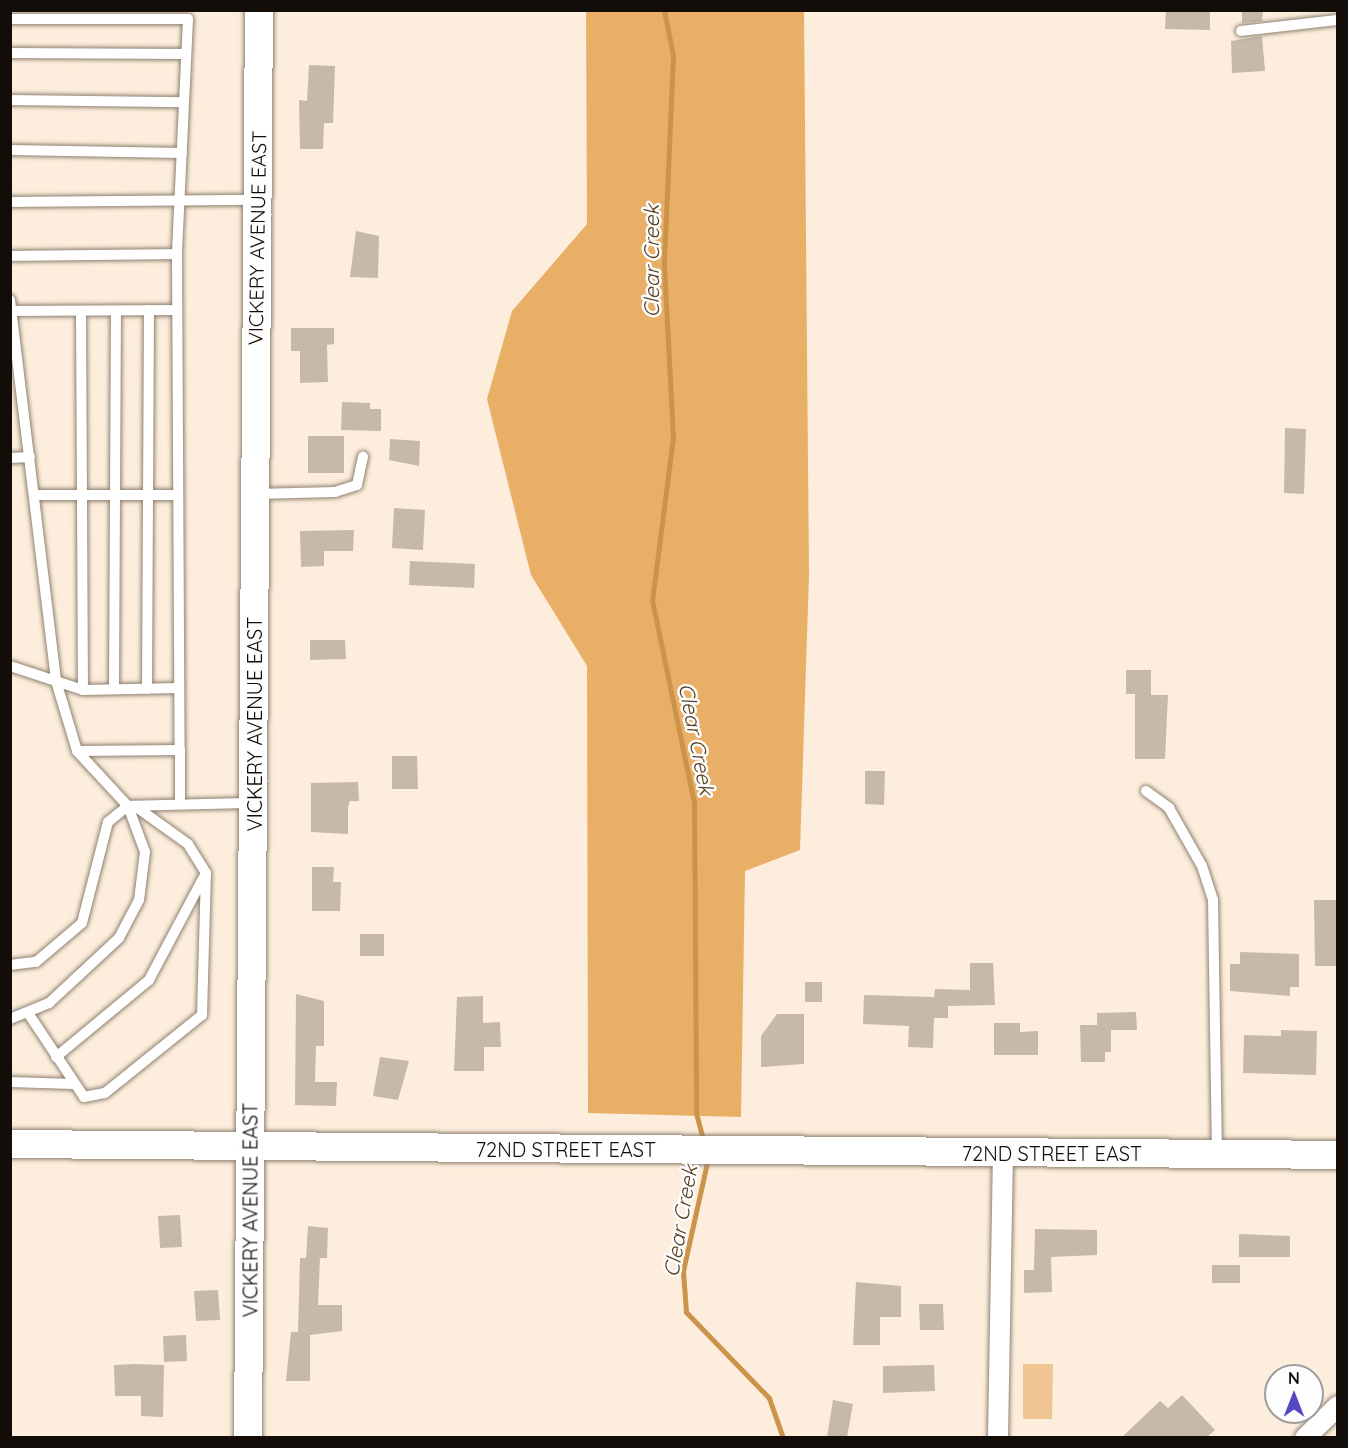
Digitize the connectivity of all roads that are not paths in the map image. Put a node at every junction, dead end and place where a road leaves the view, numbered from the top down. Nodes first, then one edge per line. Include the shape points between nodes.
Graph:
1 (259, 10) edge
2 (10, 19) edge
3 (1338, 20) edge
4 (1241, 30) dead end
5 (10, 53) edge
6 (186, 54) junction
7 (10, 100) edge
8 (184, 102) junction
9 (10, 150) edge
10 (182, 153) junction
11 (180, 200) junction
12 (256, 200) junction
13 (10, 202) edge
14 (177, 255) junction
15 (10, 256) edge
16 (11, 306) edge
17 (148, 310) junction
18 (177, 310) junction
19 (81, 311) junction
20 (116, 311) junction
21 (30, 457) junction
22 (363, 457) dead end
23 (10, 458) edge
24 (256, 494) junction
25 (35, 495) junction
26 (81, 495) junction
27 (116, 495) junction
28 (146, 495) junction
29 (178, 495) junction
30 (10, 666) edge
31 (56, 681) junction
32 (180, 688) junction
33 (114, 689) junction
34 (147, 689) junction
35 (83, 690) junction
36 (180, 750) junction
37 (77, 751) junction
38 (1146, 791) dead end
39 (253, 803) junction
40 (180, 804) junction
41 (132, 806) junction
42 (206, 873) junction
43 (10, 965) edge
44 (28, 1013) junction
45 (10, 1019) edge
46 (56, 1057) junction
47 (10, 1082) edge
48 (73, 1083) junction
49 (10, 1144) edge
50 (251, 1147) junction
51 (1003, 1153) junction
52 (1217, 1154) junction
53 (1338, 1155) edge
54 (1338, 1406) edge
55 (248, 1437) edge
56 (998, 1437) edge
57 (1305, 1437) edge

1 - 12 street, VICKERY AVENUE EAST
2 - 6 lane via 188,19
3 - 4 lane
5 - 6 lane
6 - 8 lane
7 - 8 lane
8 - 10 lane
9 - 10 lane
10 - 11 lane
11 - 12 lane
11 - 13 lane
11 - 14 lane
12 - 24 street, VICKERY AVENUE EAST
14 - 15 lane
14 - 18 lane
16 - 19 lane
16 - 21 lane
17 - 18 lane
17 - 20 lane
17 - 28 lane
18 - 29 lane
19 - 20 lane
19 - 26 lane
20 - 27 lane
21 - 23 lane
21 - 25 lane
22 - 24 lane via 357,485 335,492
24 - 39 street, VICKERY AVENUE EAST
25 - 26 lane
25 - 31 lane
26 - 27 lane
26 - 35 lane
27 - 28 lane
27 - 33 lane
28 - 29 lane
28 - 34 lane
29 - 32 lane
30 - 31 lane
31 - 35 lane
31 - 37 lane
32 - 34 lane
32 - 36 lane
33 - 34 lane
33 - 35 lane
36 - 37 lane
36 - 40 lane
37 - 41 lane
38 - 52 lane via 1169,808 1202,866 1213,900
39 - 40 lane
39 - 50 street, VICKERY AVENUE EAST
40 - 41 lane
41 - 42 lane via 188,844
41 - 43 lane via 108,822 82,923 36,962
41 - 44 lane via 145,852 139,900 119,938 80,980
42 - 46 lane via 148,980
42 - 48 lane via 202,1015 105,1093 84,1097
44 - 45 lane
44 - 46 lane
46 - 48 lane
47 - 48 lane
49 - 50 street, 72ND STREET EAST
50 - 51 street, 72ND STREET EAST
50 - 55 street, VICKERY AVENUE EAST
51 - 52 street, 72ND STREET EAST
51 - 56 street
52 - 53 street, 72ND STREET EAST
54 - 57 street

